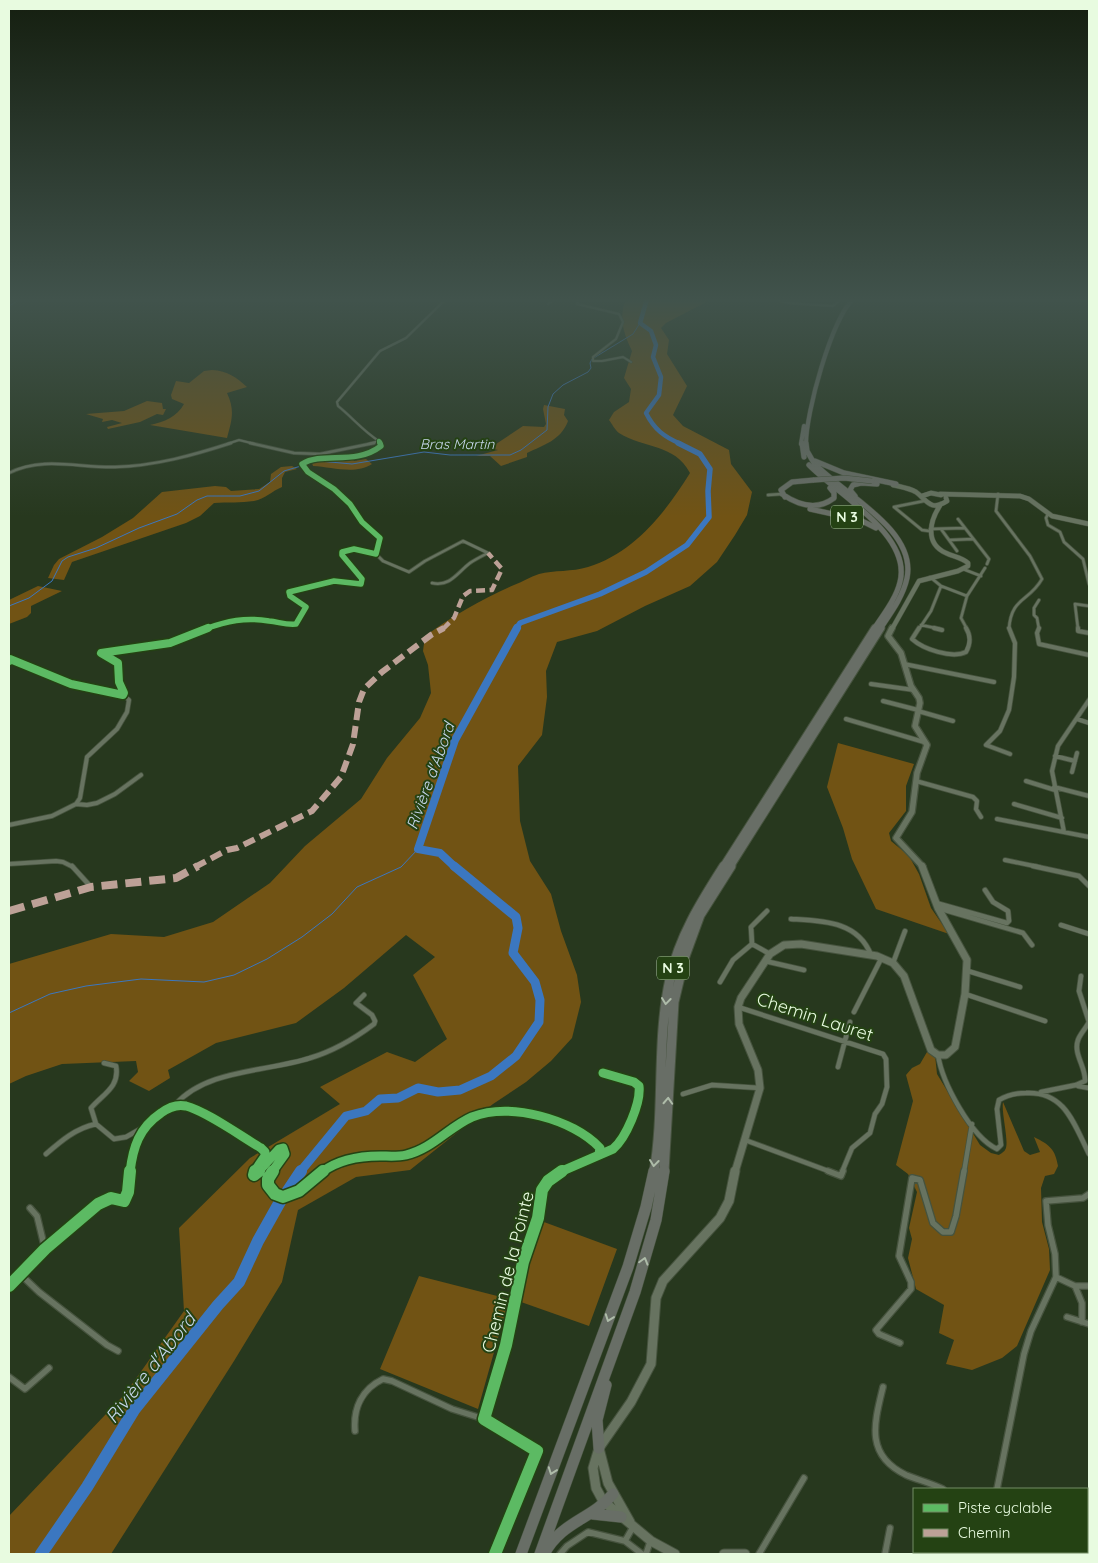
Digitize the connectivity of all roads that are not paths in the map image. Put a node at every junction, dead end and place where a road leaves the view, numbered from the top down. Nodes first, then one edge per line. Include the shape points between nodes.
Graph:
1 (361, 372) edge
2 (818, 372) edge
3 (822, 372) edge
4 (809, 425) junction
5 (379, 441) junction
6 (806, 461) junction
7 (9, 473) edge
8 (894, 485) junction
9 (783, 492) junction
10 (927, 493) junction
11 (940, 494) junction
12 (953, 494) junction
13 (998, 494) junction
14 (768, 495) dead end
15 (923, 498) junction
16 (946, 498) junction
17 (934, 504) junction
18 (941, 504) junction
19 (938, 511) junction
20 (1048, 514) junction
21 (958, 519) dead end
22 (1089, 524) edge
23 (965, 528) junction
24 (941, 529) junction
25 (929, 530) junction
26 (898, 538) junction
27 (973, 539) junction
28 (950, 540) junction
29 (957, 551) dead end
30 (376, 554) junction
31 (900, 557) junction
32 (987, 564) dead end
33 (985, 568) dead end
34 (963, 569) junction
35 (980, 576) junction
36 (930, 577) junction
37 (1089, 580) edge
38 (432, 583) dead end
39 (1089, 584) edge
40 (941, 586) junction
41 (966, 596) junction
42 (1039, 600) dead end
43 (1089, 606) edge
44 (921, 625) junction
45 (942, 630) dead end
46 (1089, 633) edge
47 (1089, 654) edge
48 (10, 660) edge
49 (904, 664) junction
50 (994, 682) dead end
51 (871, 684) dead end
52 (914, 690) junction
53 (124, 695) junction
54 (1089, 700) edge
55 (883, 701) dead end
56 (918, 711) junction
57 (846, 719) dead end
58 (1076, 720) junction
59 (953, 721) dead end
60 (1089, 723) edge
61 (926, 743) junction
62 (1077, 753) dead end
63 (1010, 754) dead end
64 (1055, 756) junction
65 (1075, 762) junction
66 (1072, 772) dead end
67 (141, 775) dead end
68 (916, 781) junction
69 (1026, 781) dead end
70 (1054, 788) junction
71 (1089, 796) edge
72 (76, 804) junction
73 (1014, 804) dead end
74 (981, 817) dead end
75 (1062, 818) junction
76 (997, 819) dead end
77 (9, 825) edge
78 (1064, 832) junction
79 (1089, 837) edge
80 (1005, 860) dead end
81 (9, 864) edge
82 (1089, 886) edge
83 (91, 888) dead end
84 (985, 890) dead end
85 (937, 906) junction
86 (768, 911) dead end
87 (791, 919) dead end
88 (1061, 925) dead end
89 (905, 931) dead end
90 (1089, 934) edge
91 (752, 944) junction
92 (1032, 945) dead end
93 (770, 954) junction
94 (871, 955) junction
95 (882, 957) junction
96 (765, 961) junction
97 (894, 963) junction
98 (804, 970) dead end
99 (968, 970) junction
100 (1081, 976) dead end
101 (720, 982) dead end
102 (1020, 987) dead end
103 (965, 994) junction
104 (364, 995) dead end
105 (738, 1007) junction
106 (854, 1012) dead end
107 (1045, 1021) dead end
108 (850, 1022) dead end
109 (845, 1042) junction
110 (938, 1054) junction
111 (104, 1063) dead end
112 (838, 1068) dead end
113 (603, 1072) dead end
114 (1076, 1085) junction
115 (760, 1088) junction
116 (1089, 1088) edge
117 (1040, 1092) junction
118 (683, 1094) dead end
119 (175, 1104) junction
120 (96, 1124) junction
121 (972, 1124) junction
122 (146, 1126) junction
123 (745, 1140) junction
124 (46, 1154) dead end
125 (599, 1154) junction
126 (1089, 1154) edge
127 (1089, 1194) edge
128 (30, 1208) dead end
129 (45, 1249) junction
130 (19, 1273) junction
131 (1056, 1277) junction
132 (9, 1286) edge
133 (1075, 1286) junction
134 (1089, 1286) edge
135 (635, 1292) junction
136 (1067, 1317) dead end
137 (1082, 1322) junction
138 (1089, 1324) edge
139 (900, 1344) dead end
140 (118, 1351) dead end
141 (49, 1368) dead end
142 (9, 1377) edge
143 (883, 1387) dead end
144 (484, 1419) junction
145 (355, 1431) dead end
146 (599, 1448) junction
147 (804, 1478) dead end
148 (941, 1488) edge
149 (997, 1488) edge
150 (610, 1499) junction
151 (592, 1514) junction
152 (621, 1517) junction
153 (633, 1526) junction
154 (890, 1528) dead end
155 (625, 1541) junction
156 (651, 1541) junction
157 (495, 1554) edge
158 (521, 1554) edge
159 (540, 1554) edge
160 (544, 1554) edge
161 (560, 1554) edge
162 (644, 1554) edge
163 (675, 1554) edge
164 (724, 1554) edge
165 (745, 1554) edge
166 (759, 1554) edge
167 (885, 1554) edge

1 - 5 street via 337,402 338,406
2 - 6 highway, N 3 via 801,438
3 - 4 highway, N 3
4 - 8 highway, N 3 via 808,448 819,464
4 - 26 highway, N 3 via 806,450 812,461
5 - 7 street via 320,454 294,453 239,440 169,460 115,467 39,463 21,466
5 - 30 street via 381,446 372,452 309,460 302,465 350,504 362,522 379,535
6 - 9 highway, N 3 via 833,490 834,498 818,506 804,505 790,500
6 - 31 highway, N 3 via 884,532
8 - 9 highway, N 3, bridge via 844,478 794,483
8 - 10 main road, N 3
8 - 15 main road, N 3
8 - 26 highway, N 3 via 861,483 853,485 850,490
9 - 14 street
9 - 31 highway, N 3 via 787,500 800,506 854,518 874,526
10 - 11 main road
10 - 15 main road
11 - 12 main road
11 - 16 main road
12 - 13 main road
12 - 16 main road
13 - 20 main road via 1024,497
13 - 63 street via 996,511 1030,556 1042,579 1014,607 1010,616 1009,630 1015,643 1009,710 1000,731 986,746
15 - 17 main road
15 - 25 street via 894,507 922,530
16 - 18 main road via 946,502
17 - 18 main road
17 - 19 main road
18 - 19 main road
19 - 25 main road
20 - 22 main road
20 - 37 street via 1048,525 1060,532 1064,542 1083,559
21 - 23 street
23 - 24 street
23 - 27 street
24 - 25 street
24 - 28 street
25 - 34 main road via 941,551 966,560 968,566
135 -> 26 highway, N 3 via 663,1184 674,1002 684,956 700,915 905,586 909,565
27 - 28 street
27 - 32 street via 990,559
28 - 29 street
30 - 38 street via 383,561 409,572 463,541 488,553 466,566 449,583
30 - 53 street via 354,549 342,552 362,579 361,584 334,581 289,592 306,607 300,621 294,625 236,619 170,642 101,652 118,663 119,682
31 -> 158 highway, N 3 via 902,576 892,601 686,931 671,974 666,1001 656,1152 644,1219
33 - 35 street
34 - 35 street
34 - 36 main road
35 - 41 street
36 - 40 street
36 - 49 main road via 916,584 888,636 901,653
37 - 39 street
40 - 41 street
40 - 44 street via 932,611
41 - 44 street via 961,618 970,634 965,652 956,654 917,644 912,638
42 - 47 street via 1034,615 1040,645
43 - 46 street via 1075,604 1078,631
44 - 45 street
48 - 53 street via 71,684
49 - 50 street
49 - 52 main road
51 - 52 street
52 - 56 main road via 920,703
53 - 72 street via 129,700 127,712 117,729 87,757 80,798
54 - 58 street
55 - 56 street
56 - 59 street
56 - 61 main road via 915,726
57 - 61 street
58 - 60 street
58 - 64 street
61 - 68 main road
62 - 65 street
64 - 65 street
64 - 70 street via 1052,771
65 - 66 street
67 - 72 street via 104,800
68 - 74 street via 973,797
68 - 85 main road via 912,812 896,838 923,867
69 - 70 street
70 - 71 street
70 - 75 street
72 - 77 street via 52,816
73 - 75 street
75 - 78 street
76 - 78 street
78 - 79 street
80 - 82 street via 1079,876
81 - 83 street via 64,862 75,869
84 - 85 street via 993,902 1007,909 1007,923
85 - 92 street via 1023,933
85 - 99 main road via 965,953
86 - 91 street via 752,927
87 - 94 street via 847,928 862,937
88 - 90 street
89 - 97 street
91 - 93 street
91 - 101 street via 737,953
93 - 94 main road via 784,945 801,944
93 - 96 main road
94 - 95 main road
95 - 97 main road
95 - 106 street
96 - 98 street
96 - 105 main road
97 - 110 main road via 904,976 929,1047
99 - 102 street
99 - 103 main road
100 - 114 street via 1079,991 1089,1022 1077,1043 1085,1082
103 - 107 street
103 - 110 main road via 955,1047 946,1055
104 - 119 street via 356,1003 372,1015 375,1022 354,1038 324,1054 212,1080 194,1088
105 - 109 street, Chemin Lauret
105 - 115 main road via 739,1024 758,1070
108 - 109 street
109 - 112 street
109 - 123 street, Chemin Lauret via 884,1055 887,1087 870,1133 852,1148 842,1175
110 - 121 street via 942,1074
111 - 120 street via 116,1066 118,1077 114,1086 98,1097 91,1108
113 - 125 street, Chemin de la Pointe via 634,1082 640,1093 620,1143
114 - 116 street
114 - 117 street
115 - 118 street via 711,1085
115 - 123 main road
117 - 121 street via 1007,1095 999,1100 996,1109 1001,1142 997,1149 987,1145
117 - 126 street via 1057,1099 1068,1112
119 - 122 street
119 - 125 street via 194,1109 261,1148 265,1156 254,1175 279,1149 286,1150 268,1179 268,1185 284,1196 298,1194 330,1166 365,1157 407,1156 475,1116 488,1114 518,1113 562,1123 592,1139 600,1148
120 - 122 street via 114,1140
120 - 124 street via 72,1133
121 - 139 street via 952,1232 943,1232 933,1223 920,1180 912,1178 910,1184 899,1256 911,1289 876,1330
122 - 129 street via 135,1141 124,1201 107,1199
123 - 146 main road via 729,1201 720,1218 669,1273 658,1290 650,1364 631,1402
125 - 144 street, Chemin de la Pointe via 562,1171 542,1190 506,1345
127 - 131 street via 1084,1198 1046,1201
128 - 129 street via 37,1216
129 - 130 street
130 - 132 street
130 - 140 street via 39,1292
131 - 133 street
131 - 149 street via 1024,1354
133 - 134 street
133 - 137 street via 1082,1303
135 - 146 highway via 600,1405 597,1420
135 - 159 highway, N 3
136 - 137 street
137 - 138 street
141 - 142 street via 25,1389
143 - 148 street via 874,1423 880,1457 896,1470
144 - 145 street via 383,1379 370,1388 358,1403
144 - 157 street via 537,1451
146 - 150 main road
147 - 166 street
150 - 151 highway
150 - 152 main road
150 - 153 main road
151 - 152 highway
151 - 160 highway via 563,1530
152 - 153 main road
153 - 155 street
153 - 156 main road
154 - 167 street
155 - 161 street via 588,1532
155 - 162 street
156 - 162 street
156 - 163 main road
164 - 165 main road

